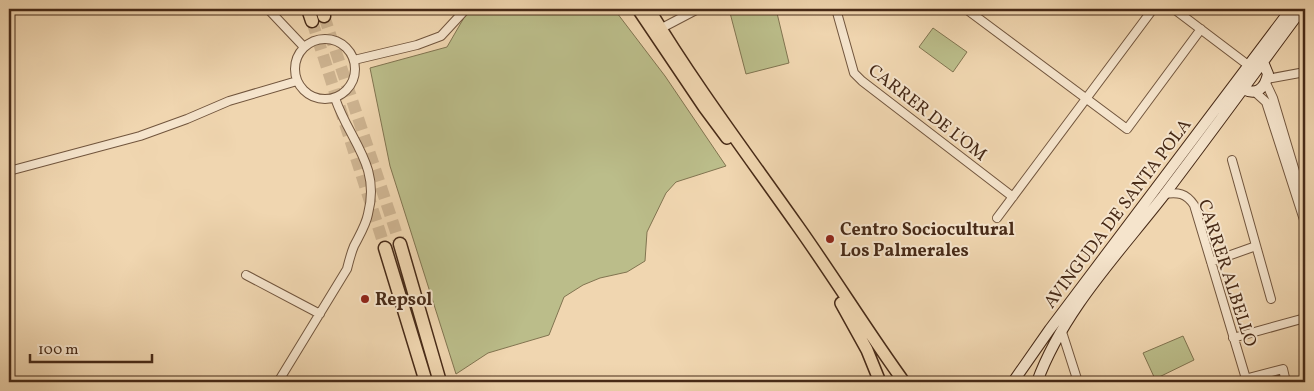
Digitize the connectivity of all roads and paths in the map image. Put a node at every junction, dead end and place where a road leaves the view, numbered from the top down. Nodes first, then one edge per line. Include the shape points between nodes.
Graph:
1 (268, 9) edge
2 (466, 9) edge
3 (638, 9) edge
4 (649, 9) edge
5 (698, 9) edge
6 (836, 9) edge
7 (966, 9) edge
8 (1153, 9) edge
9 (1174, 9) edge
10 (1291, 9) edge
11 (1302, 9) edge
12 (1201, 28) junction
13 (657, 31) junction
14 (304, 47) junction
15 (354, 60) junction
16 (1263, 62) junction
17 (1248, 65) junction
18 (1305, 72) edge
19 (297, 81) junction
20 (1266, 81) junction
21 (1243, 89) junction
22 (1255, 92) junction
23 (335, 98) junction
24 (1086, 98) junction
25 (1232, 160) dead end
26 (9, 171) edge
27 (1164, 194) junction
28 (1013, 197) junction
29 (1304, 209) edge
30 (998, 218) dead end
31 (1305, 223) edge
32 (400, 244) tunnel mouth
33 (1256, 246) junction
34 (385, 248) tunnel mouth
35 (1211, 262) junction
36 (246, 275) dead end
37 (841, 296) junction
38 (1271, 299) dead end
39 (320, 314) junction
40 (1305, 318) edge
41 (1062, 332) junction
42 (1233, 338) junction
43 (1246, 380) edge
44 (278, 382) edge
45 (426, 382) edge
46 (440, 382) edge
47 (880, 382) edge
48 (904, 382) edge
49 (1013, 382) edge
50 (1037, 382) edge
51 (1078, 382) edge
52 (1233, 382) edge
53 (1286, 382) edge

1 - 14 street
2 - 15 street via 441,36
3 - 13 main road
4 - 13 main road
5 - 13 street
6 - 28 street, CARRER DE L'OM via 854,73
7 - 24 street
8 - 24 street
9 - 12 street
10 - 17 main road, AVINGUDA DE SANTA POLA
11 - 16 main road, AVINGUDA DE SANTA POLA
12 - 17 street
12 - 24 street via 1127,129
13 - 37 main road via 799,227
14 - 15 street via 323,38 333,39 346,47
14 - 19 street via 295,63
15 - 23 street via 354,78 350,87
16 - 17 main road via 1257,60
16 - 20 main road via 1267,69
16 - 21 main road, AVINGUDA DE SANTA POLA
17 - 21 main road, AVINGUDA DE SANTA POLA via 1241,81
17 - 49 main road, AVINGUDA DE SANTA POLA
18 - 20 street
19 - 23 street via 309,95
19 - 26 street via 229,101 140,136
20 - 22 main road
20 - 29 street
21 - 22 main road
21 - 27 main road, AVINGUDA DE SANTA POLA
22 - 29 street via 1266,102
23 - 39 street via 368,168 372,188 368,215 347,268
24 - 28 street
25 - 33 street
27 - 35 street, CARRER ALBELLO via 1181,194 1194,205
27 - 41 main road, AVINGUDA DE SANTA POLA via 1077,306
28 - 30 street
29 - 31 street
32 - 46 highway
33 - 35 street
33 - 38 street
34 - 45 highway
35 - 42 street, CARRER ALBELLO
36 - 39 street
37 - 47 main road
37 - 48 main road
39 - 44 street
40 - 42 street
41 - 50 main road, AVINGUDA DE SANTA POLA
41 - 51 street
42 - 43 street, CARRER ALBELLO
43 - 52 street
43 - 53 street via 1282,368

